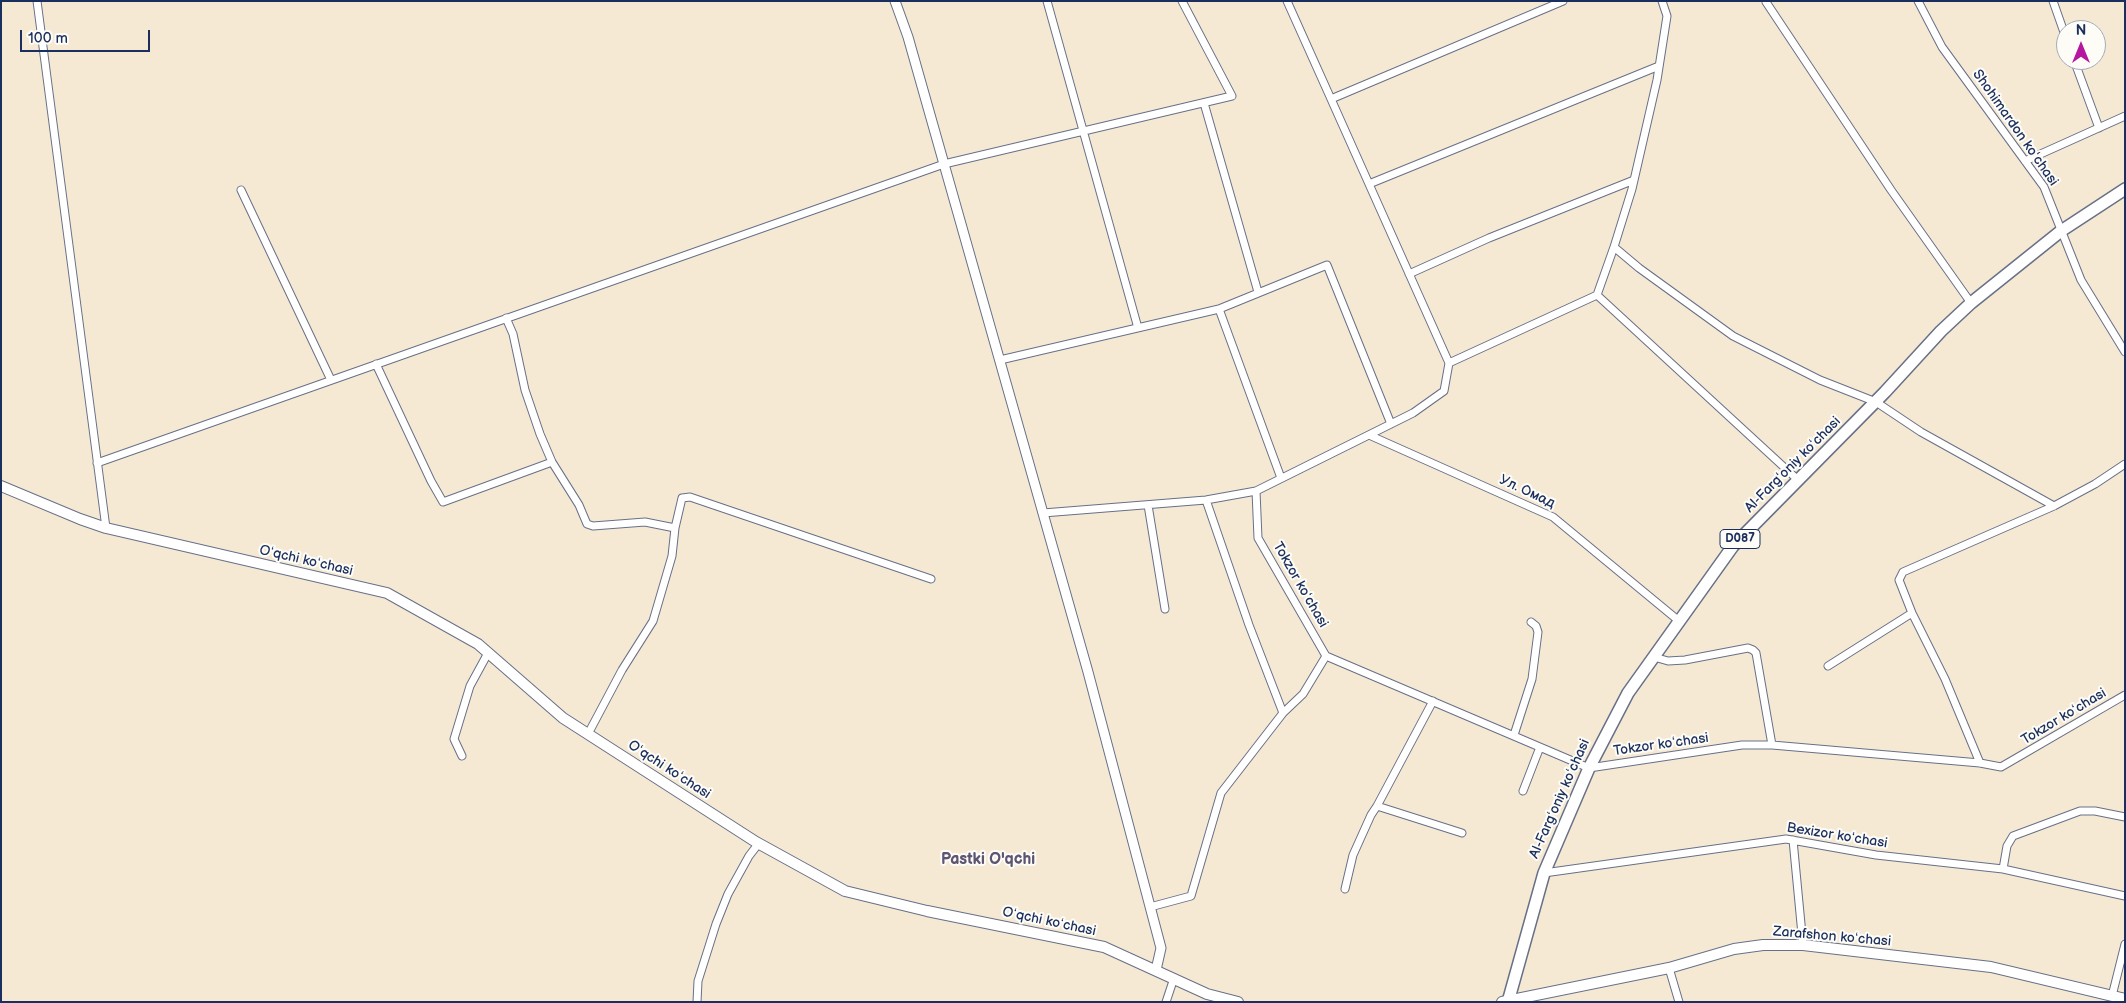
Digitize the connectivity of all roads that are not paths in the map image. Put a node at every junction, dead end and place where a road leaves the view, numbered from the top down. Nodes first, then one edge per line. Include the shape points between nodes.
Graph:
1 (37, 1) edge
2 (895, 1) edge
3 (1047, 1) edge
4 (1182, 1) edge
5 (1287, 1) edge
6 (1563, 1) edge
7 (1662, 1) edge
8 (1918, 1) edge
9 (2053, 1) edge
10 (1766, 2) edge
11 (2060, 20) edge
12 (1659, 66) junction
13 (2078, 70) edge
14 (1331, 99) junction
15 (1204, 103) junction
16 (2125, 116) edge
17 (2099, 128) junction
18 (1084, 131) junction
19 (2025, 161) junction
20 (944, 164) junction
21 (1634, 180) junction
22 (1369, 184) junction
23 (2125, 189) edge
24 (241, 190) dead end
25 (2061, 231) junction
26 (1614, 247) junction
27 (1410, 274) junction
28 (1258, 292) junction
29 (1597, 295) junction
30 (1971, 303) junction
31 (1219, 310) junction
32 (506, 318) junction
33 (1138, 328) junction
34 (2125, 352) edge
35 (1000, 360) junction
36 (1449, 363) junction
37 (376, 364) junction
38 (330, 380) junction
39 (1876, 402) junction
40 (1391, 424) junction
41 (1369, 435) junction
42 (552, 462) junction
43 (97, 463) junction
44 (2125, 464) edge
45 (1282, 478) junction
46 (1798, 480) junction
47 (1, 486) edge
48 (1256, 490) junction
49 (1206, 500) junction
50 (1148, 505) junction
51 (2054, 506) junction
52 (1043, 513) junction
53 (106, 528) junction
54 (675, 528) junction
55 (931, 579) dead end
56 (1165, 609) dead end
57 (1912, 613) junction
58 (1680, 620) junction
59 (1531, 622) dead end
60 (488, 653) junction
61 (1326, 656) junction
62 (1654, 657) junction
63 (1828, 666) dead end
64 (2125, 695) edge
65 (1433, 701) junction
66 (1283, 713) junction
67 (588, 734) junction
68 (1514, 735) junction
69 (1772, 746) junction
70 (1540, 747) junction
71 (462, 756) dead end
72 (1980, 763) junction
73 (1588, 768) junction
74 (1523, 791) dead end
75 (1377, 806) junction
76 (2125, 817) edge
77 (1462, 833) dead end
78 (1793, 840) junction
79 (759, 844) junction
80 (2003, 869) junction
81 (1544, 873) junction
82 (1345, 889) dead end
83 (2125, 896) edge
84 (1150, 907) junction
85 (2125, 944) edge
86 (1803, 945) junction
87 (1669, 968) junction
88 (1156, 970) junction
89 (1174, 978) junction
90 (2112, 996) junction
91 (2125, 999) edge
92 (1506, 1001) edge
93 (697, 1002) edge
94 (1166, 1002) edge
95 (1238, 1002) edge
96 (1679, 1002) edge

1 - 43 street
2 - 20 street
3 - 18 street
4 - 15 street via 1232,96
5 - 14 street
6 - 14 street
7 - 12 street via 1667,16
8 - 19 street, Shohimardon koʻchasi via 1942,47
9 - 11 street
10 - 30 street
12 - 21 street
12 - 22 street
13 - 17 street
14 - 22 street
15 - 18 street
15 - 28 street
16 - 17 street
17 - 19 street
18 - 20 street
18 - 33 street
19 - 25 street, Shohimardon koʻchasi via 2044,187
20 - 32 street
20 - 35 street
21 - 26 street
21 - 27 street via 1488,238
22 - 27 street
23 - 25 main road, Al-Fargʻoniy koʻchasi / D087
24 - 38 street
25 - 30 main road, Al-Fargʻoniy koʻchasi / D087
25 - 34 street, Shohimardon koʻchasi via 2081,280
26 - 29 street
26 - 39 street via 1733,336 1820,380
27 - 36 street
28 - 31 street
28 - 40 street via 1327,265
29 - 36 street
29 - 46 street
30 - 39 main road, Al-Fargʻoniy koʻchasi / D087
31 - 33 street
31 - 45 street
32 - 37 street
32 - 42 street via 513,334 525,390
33 - 35 street
35 - 52 street
36 - 40 street via 1444,391
37 - 38 street
37 - 42 street via 443,502
38 - 43 street
39 - 46 main road, Al-Fargʻoniy koʻchasi / D087
39 - 51 street via 1921,432
40 - 41 street
41 - 45 street
41 - 58 street, Ул. Омад via 1552,517
42 - 54 street via 587,524 645,522
43 - 53 street
44 - 51 street
45 - 48 street
46 - 58 main road, Al-Fargʻoniy koʻchasi / D087 via 1733,546
47 - 53 main road, Oʻqchi koʻchasi
48 - 49 street
48 - 61 street, Tokzor koʻchasi via 1258,538
49 - 50 street
49 - 66 street
50 - 52 street
50 - 56 street
51 - 57 street via 1903,572 1899,580
52 - 84 street
53 - 60 main road, Oʻqchi koʻchasi via 387,593 478,644
54 - 55 street via 682,498 690,497
54 - 67 street via 672,556 653,621
57 - 63 street
57 - 72 street via 1945,679
58 - 62 main road, Al-Fargʻoniy koʻchasi / D087
59 - 68 street via 1538,632 1532,679
60 - 67 main road, Oʻqchi koʻchasi via 563,718
60 - 71 street via 470,686 454,739
61 - 65 street
61 - 66 street via 1303,694
62 - 69 street via 1668,661 1685,660 1748,648 1753,650
62 - 73 main road, Al-Fargʻoniy koʻchasi / D087 via 1628,693
64 - 72 street, Tokzor koʻchasi via 2008,765
65 - 68 street
65 - 75 street
66 - 84 street via 1221,794 1191,896
67 - 79 main road, Oʻqchi koʻchasi
68 - 70 street
69 - 72 street, Tokzor koʻchasi
69 - 73 street, Tokzor koʻchasi via 1742,746
70 - 73 street
70 - 74 street
73 - 81 main road, Al-Fargʻoniy koʻchasi / D087
75 - 77 street
75 - 82 street via 1353,855
76 - 80 street via 2096,810 2080,811 2013,836 2007,846
78 - 80 street, Bexizor koʻchasi via 1876,855
78 - 81 street, Bexizor koʻchasi via 1762,840
78 - 86 street
79 - 88 main road, Oʻqchi koʻchasi via 845,891 1104,948
79 - 93 street via 728,894 716,924 698,981
80 - 83 street, Bexizor koʻchasi
81 - 92 main road, Al-Fargʻoniy koʻchasi / D087
84 - 88 street via 1162,948
85 - 90 street
86 - 87 main road, Zarafshon koʻchasi via 1734,949
86 - 90 main road, Zarafshon koʻchasi via 1992,967
87 - 92 main road, Zarafshon koʻchasi
87 - 96 street
88 - 89 main road, Oʻqchi koʻchasi
89 - 94 street
89 - 95 main road, Oʻqchi koʻchasi via 1207,994
90 - 91 main road, Zarafshon koʻchasi

